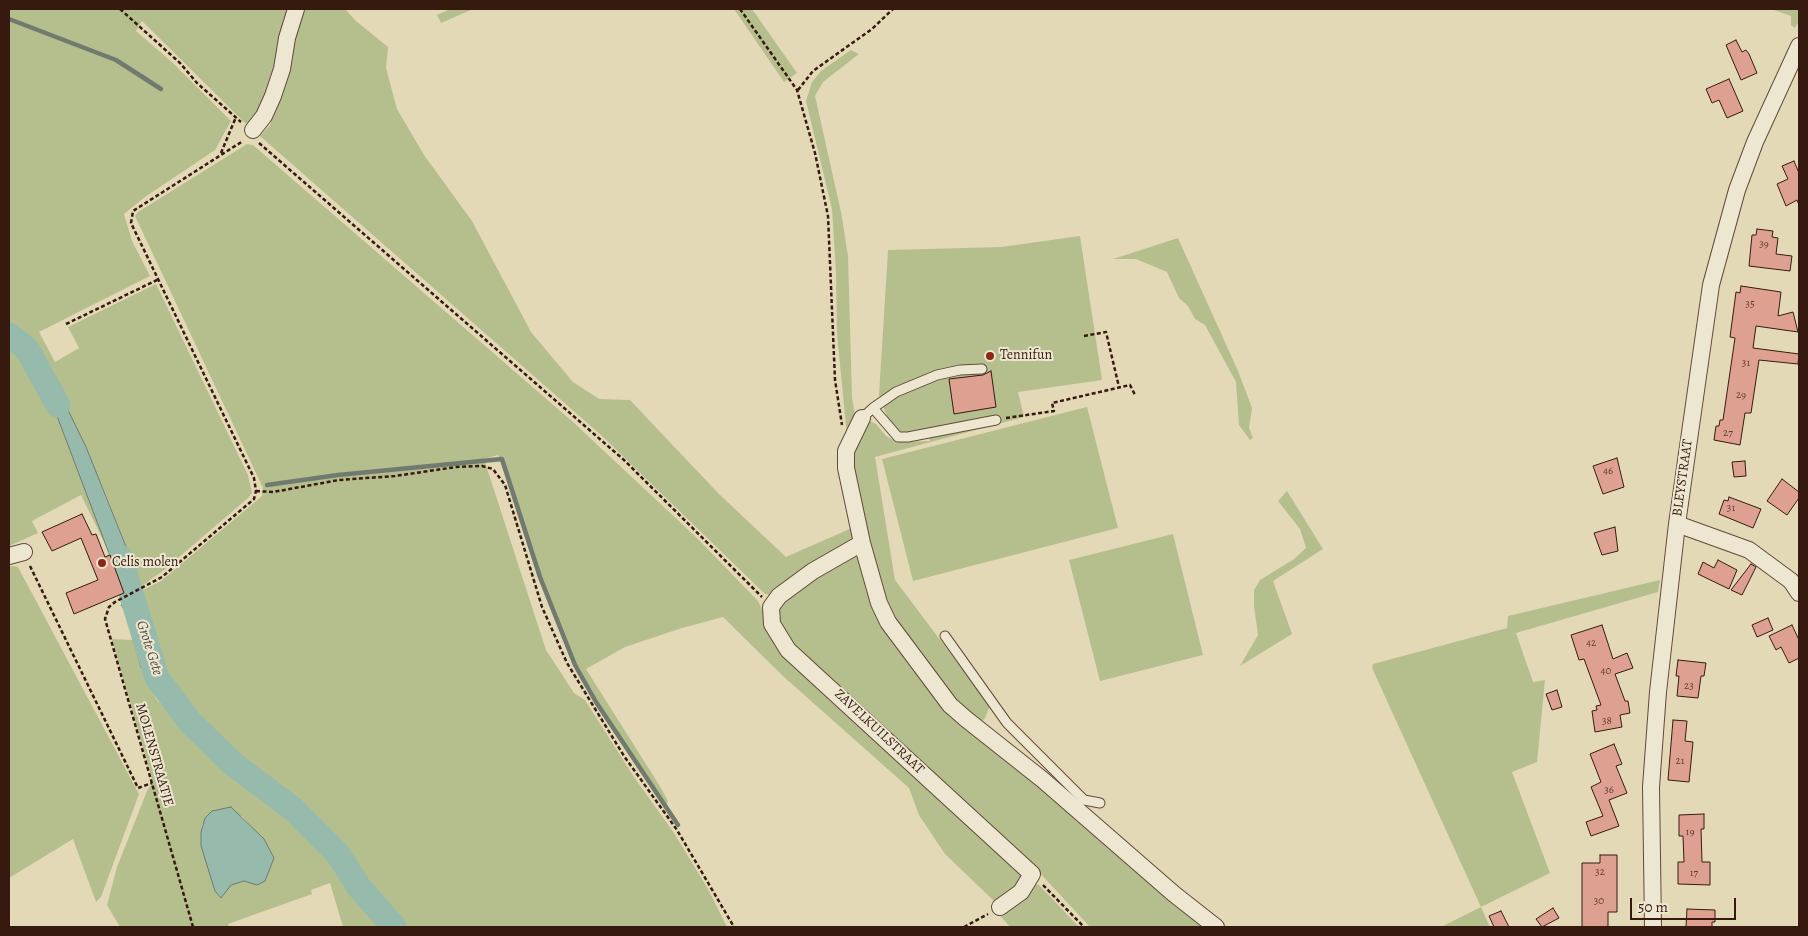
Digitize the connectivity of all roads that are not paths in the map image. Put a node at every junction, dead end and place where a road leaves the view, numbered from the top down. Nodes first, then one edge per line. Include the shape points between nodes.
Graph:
1 (296, 9) edge
2 (1799, 46) edge
3 (249, 133) road end
4 (982, 369) dead end
5 (867, 413) junction
6 (996, 420) road end
7 (1677, 524) junction
8 (862, 543) junction
9 (1799, 593) edge
10 (945, 636) dead end
11 (1100, 804) dead end
12 (1000, 907) road end
13 (1216, 927) edge
14 (1653, 927) edge

1 - 3 street via 273,96 264,116
2 - 7 street, BLEYSTRAAT via 1755,142 1737,190 1715,268
4 - 5 lane via 937,375 896,392
5 - 6 lane via 898,437 928,435
5 - 8 street via 846,451 846,468
7 - 9 street via 1749,550 1791,581
7 - 14 street, BLEYSTRAAT via 1658,692 1652,787
8 - 12 street, ZAVELKUILSTRAAT via 813,571 779,596 770,607 772,624 788,650 1032,874 1021,892
8 - 13 street via 879,603 888,622 950,705
10 - 11 lane via 1007,723 1084,800

